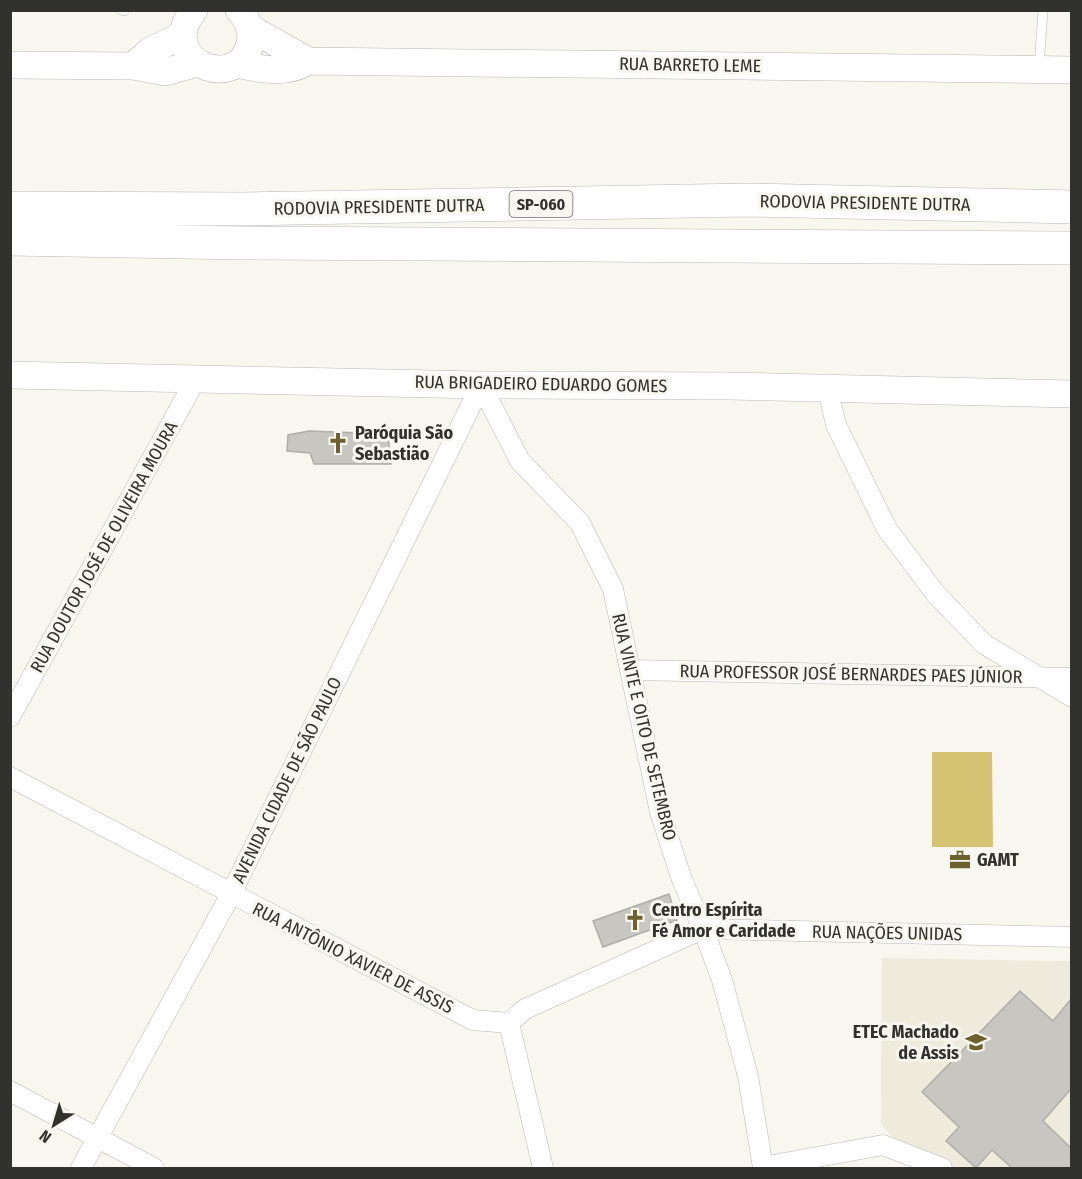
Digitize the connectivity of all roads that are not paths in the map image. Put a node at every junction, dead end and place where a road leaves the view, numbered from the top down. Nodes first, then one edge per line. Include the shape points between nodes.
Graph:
1 (1042, 10) edge
2 (188, 19) edge
3 (244, 19) edge
4 (308, 61) junction
5 (198, 63) junction
6 (237, 64) junction
7 (10, 65) edge
8 (133, 66) junction
9 (1039, 69) junction
10 (1071, 70) edge
11 (1071, 207) edge
12 (10, 208) edge
13 (10, 239) edge
14 (1071, 248) edge
15 (10, 375) edge
16 (197, 377) junction
17 (481, 385) junction
18 (828, 389) junction
19 (1071, 394) edge
20 (630, 670) junction
21 (1042, 677) junction
22 (1071, 678) edge
23 (1071, 697) edge
24 (10, 717) edge
25 (10, 777) edge
26 (231, 894) junction
27 (703, 929) junction
28 (1071, 937) edge
29 (509, 1023) junction
30 (10, 1091) edge
31 (96, 1137) junction
32 (81, 1168) edge
33 (154, 1168) edge
34 (543, 1168) edge
35 (763, 1168) edge
36 (942, 1168) edge

1 - 9 lane
2 - 5 street via 185,46
2 - 8 street
3 - 4 street
3 - 6 street via 251,38
4 - 6 street via 292,68 274,69
4 - 9 street, RUA BARRETO LEME
5 - 6 street via 217,70
5 - 8 street via 165,72
7 - 8 street
9 - 10 street, RUA BARRETO LEME
11 - 12 highway, RODOVIA PRESIDENTE DUTRA / SP-060 via 747,200 244,209
13 - 14 highway, RODOVIA PRESIDENTE DUTRA
15 - 16 street, RUA BRIGADEIRO EDUARDO GOMES
16 - 17 street, RUA BRIGADEIRO EDUARDO GOMES
16 - 24 street, RUA DOUTOR JOSÉ DE OLIVEIRA MOURA
17 - 18 street, RUA BRIGADEIRO EDUARDO GOMES
17 - 20 street, RUA VINTE E OITO DE SETEMBRO via 520,461 580,523 613,589
17 - 26 street, AVENIDA CIDADE DE SÃO PAULO
18 - 19 street, RUA BRIGADEIRO EDUARDO GOMES
18 - 21 street via 836,425 887,529 928,584 984,644
20 - 21 street, RUA PROFESSOR JOSÉ BERNARDES PAES JÚNIOR
20 - 27 street, RUA VINTE E OITO DE SETEMBRO via 660,812
21 - 22 street, RUA PROFESSOR JOSÉ BERNARDES PAES JÚNIOR
21 - 23 street
25 - 26 street, RUA ANTÔNIO XAVIER DE ASSIS
26 - 29 street, RUA ANTÔNIO XAVIER DE ASSIS via 472,1020
26 - 31 street, AVENIDA CIDADE DE SÃO PAULO
27 - 28 street, RUA NAÇÕES UNIDAS
27 - 29 street, RUA NAÇÕES UNIDAS via 525,1009
27 - 35 street, RUA VINTE E OITO DE SETEMBRO via 722,980 748,1076
29 - 34 street
30 - 31 street
31 - 32 street, AVENIDA CIDADE DE SÃO PAULO
31 - 33 street
35 - 36 street via 883,1145

